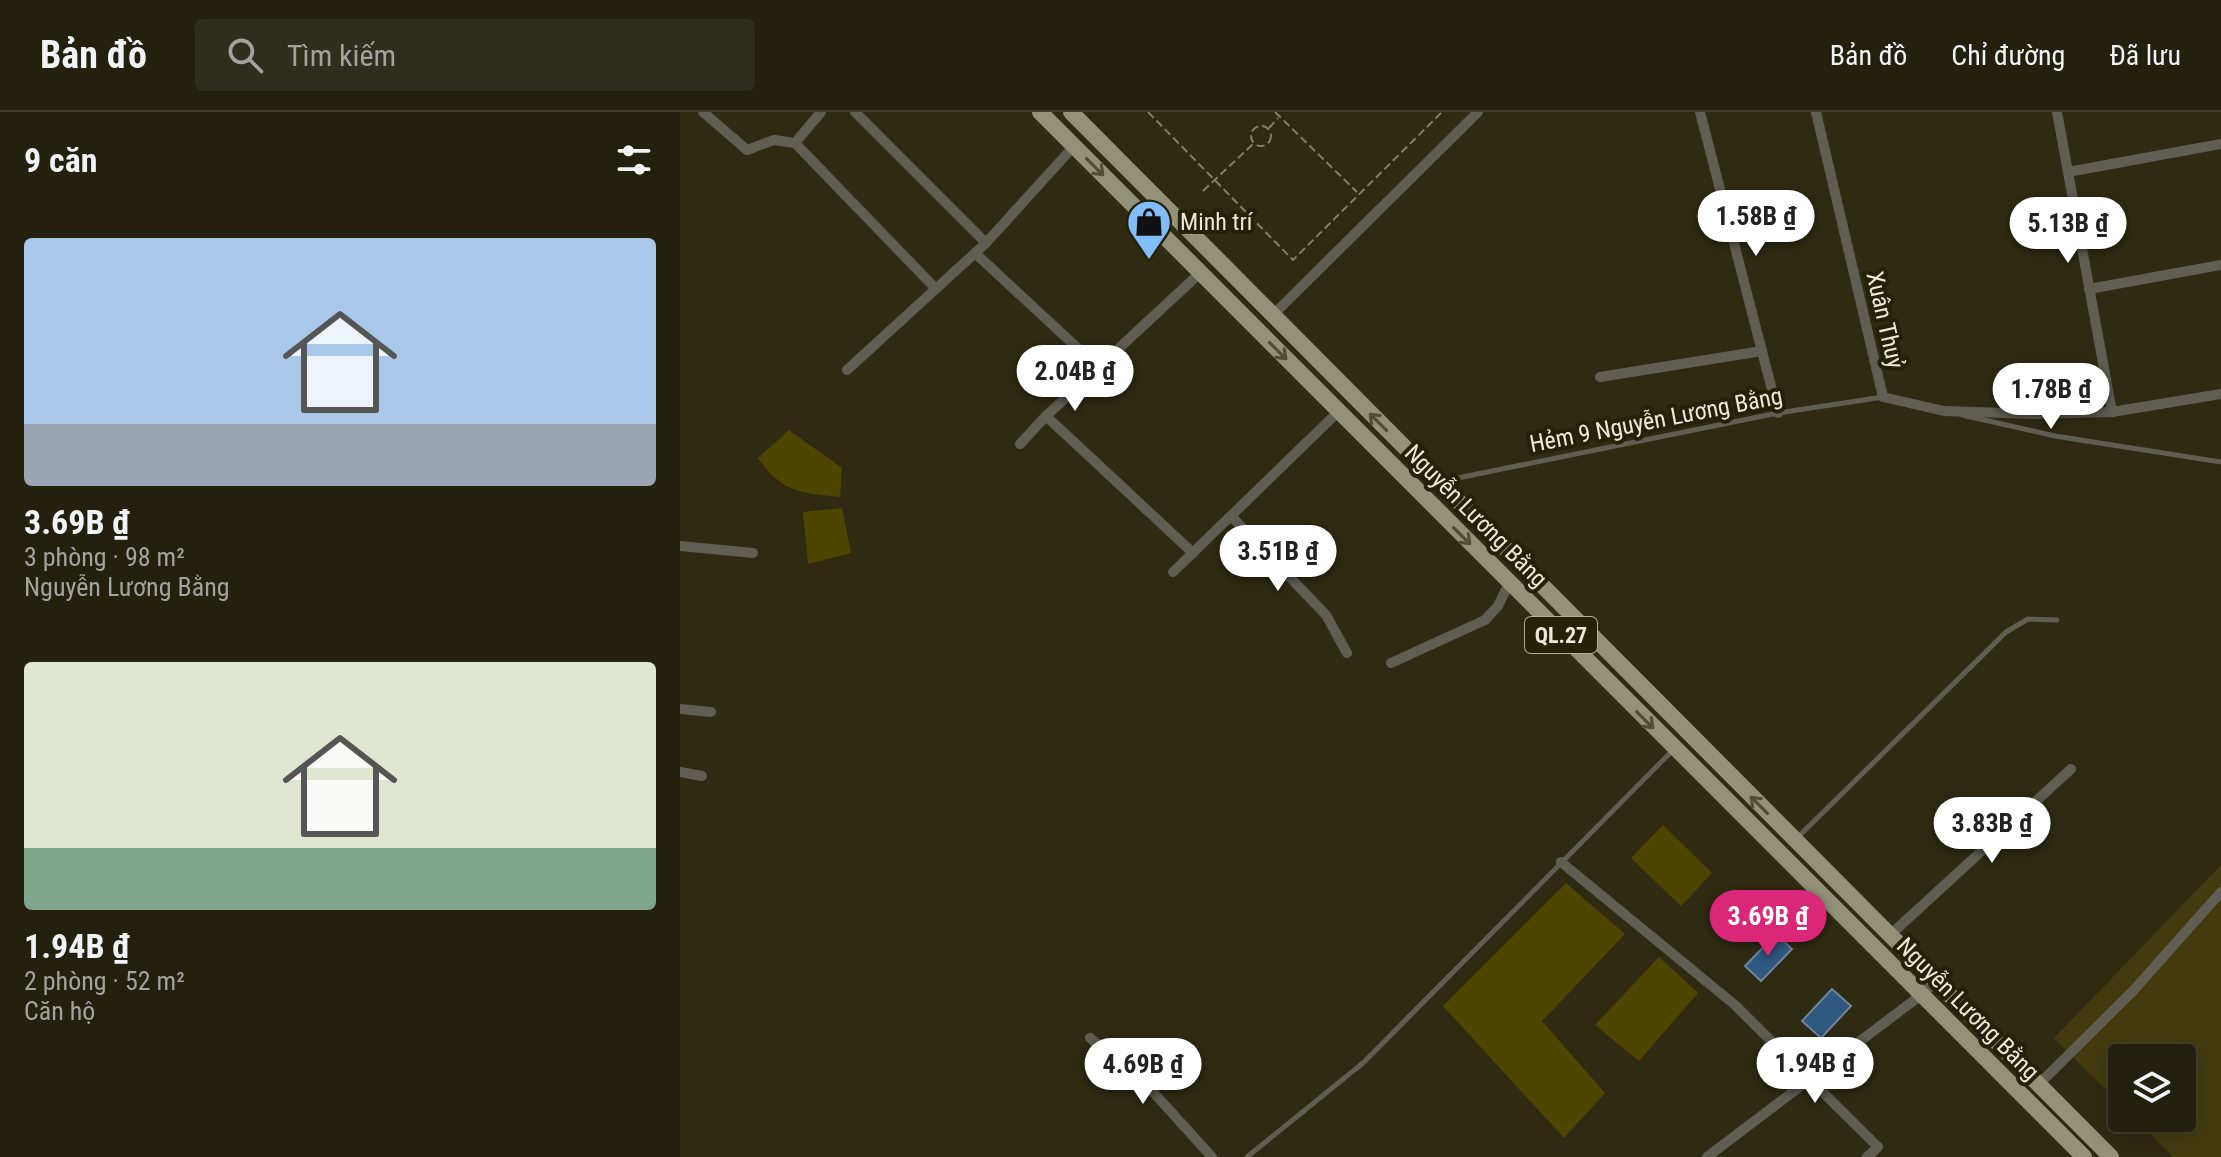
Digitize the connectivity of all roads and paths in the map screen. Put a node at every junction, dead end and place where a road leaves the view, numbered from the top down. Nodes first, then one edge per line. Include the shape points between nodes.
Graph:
1 (703, 112) edge
2 (821, 112) edge
3 (855, 112) edge
4 (1040, 112) edge
5 (1071, 112) edge
6 (1148, 112) edge
7 (1275, 112) edge
8 (1442, 112) edge
9 (1478, 112) edge
10 (1700, 112) edge
11 (1816, 112) edge
12 (2057, 112) edge
13 (1280, 117) junction
14 (1268, 129) junction
15 (795, 143) junction
16 (1253, 144) junction
17 (2221, 144) edge
18 (1074, 146) junction
19 (2068, 172) junction
20 (1215, 180) junction
21 (1203, 191) dead end
22 (1359, 194) junction
23 (1176, 220) junction
24 (1161, 234) junction
25 (986, 243) junction
26 (975, 253) junction
27 (2221, 265) edge
28 (1200, 273) junction
29 (936, 289) junction
30 (2089, 289) junction
31 (1272, 316) junction
32 (1762, 351) junction
33 (1098, 367) junction
34 (847, 370) dead end
35 (1600, 377) dead end
36 (2221, 394) edge
37 (1883, 397) junction
38 (1944, 411) junction
39 (1338, 412) junction
40 (2112, 412) junction
41 (1778, 413) junction
42 (1046, 416) junction
43 (1020, 444) dead end
44 (2221, 462) edge
45 (1438, 482) junction
46 (1231, 516) junction
47 (680, 546) edge
48 (753, 553) dead end
49 (1193, 553) junction
50 (1173, 572) dead end
51 (1509, 583) junction
52 (2057, 620) dead end
53 (1347, 653) dead end
54 (1391, 663) dead end
55 (680, 709) edge
56 (711, 712) dead end
57 (1674, 748) junction
58 (2071, 769) dead end
59 (680, 772) edge
60 (702, 776) dead end
61 (1795, 841) junction
62 (1561, 862) junction
63 (2221, 892) edge
64 (1889, 936) junction
65 (1935, 982) junction
66 (1921, 995) junction
67 (1090, 1038) dead end
68 (1812, 1078) junction
69 (2038, 1085) junction
70 (1212, 1157) edge
71 (1247, 1157) edge
72 (1707, 1157) edge
73 (1867, 1157) edge
74 (2084, 1157) edge
75 (2111, 1157) edge

1 - 15 street via 747,150 774,140
2 - 15 street
3 - 25 street
4 - 18 main road, Nguyễn Lương Bằng / QL.27
5 - 23 main road, Nguyễn Lương Bằng / QL.27
6 - 20 path
7 - 13 path
8 - 22 path
9 - 31 street
10 - 32 street
11 - 37 street, Xuân Thuỷ
12 - 19 street
13 - 14 path
13 - 22 path
14 - 16 path via 1268,143
14 - 16 path via 1253,129
15 - 29 street
16 - 20 path
17 - 19 street
18 -> 24 main road, Nguyễn Lương Bằng / QL.27
18 - 25 street
19 - 30 street
20 - 21 path
20 - 22 path via 1293,260
23 - 24 main road
23 - 31 main road, Nguyễn Lương Bằng / QL.27
24 - 28 main road, Nguyễn Lương Bằng / QL.27
25 - 26 street
26 - 29 street
26 - 33 street
27 - 30 street
28 - 33 street
28 -> 39 main road, Nguyễn Lương Bằng / QL.27
29 - 34 street
30 - 40 street
45 -> 31 main road, Nguyễn Lương Bằng / QL.27
32 - 35 street
32 - 41 street
33 - 42 street
36 - 40 street
37 - 38 street
37 - 41 lane, Hẻm 9 Nguyễn Lương Bằng
38 - 40 street
38 - 44 lane via 2055,436
39 - 46 street
39 -> 51 main road, Nguyễn Lương Bằng / QL.27
41 - 45 lane, Hẻm 9 Nguyễn Lương Bằng
42 - 43 street
42 - 49 street
61 -> 45 main road, Nguyễn Lương Bằng / QL.27
46 - 49 street
46 - 53 street via 1326,615
47 - 48 street
49 - 50 street
51 - 54 street via 1485,620
51 -> 57 main road, Nguyễn Lương Bằng / QL.27
52 - 61 lane via 2028,619 2006,632
55 - 56 street
57 - 62 lane
57 - 66 main road, Nguyễn Lương Bằng / QL.27
58 - 64 street
59 - 60 street
61 - 64 main road, Nguyễn Lương Bằng / QL.27
62 - 68 street via 1735,1005
62 - 71 lane via 1363,1063
63 - 69 street via 2133,991
64 - 65 main road, Nguyễn Lương Bằng / QL.27
65 - 66 street
65 - 69 main road, Nguyễn Lương Bằng / QL.27
66 - 68 street
66 - 74 main road, Nguyễn Lương Bằng / QL.27
67 - 70 street via 1144,1082
68 - 72 street
68 - 73 street via 1878,1147
69 - 75 main road, Nguyễn Lương Bằng / QL.27

